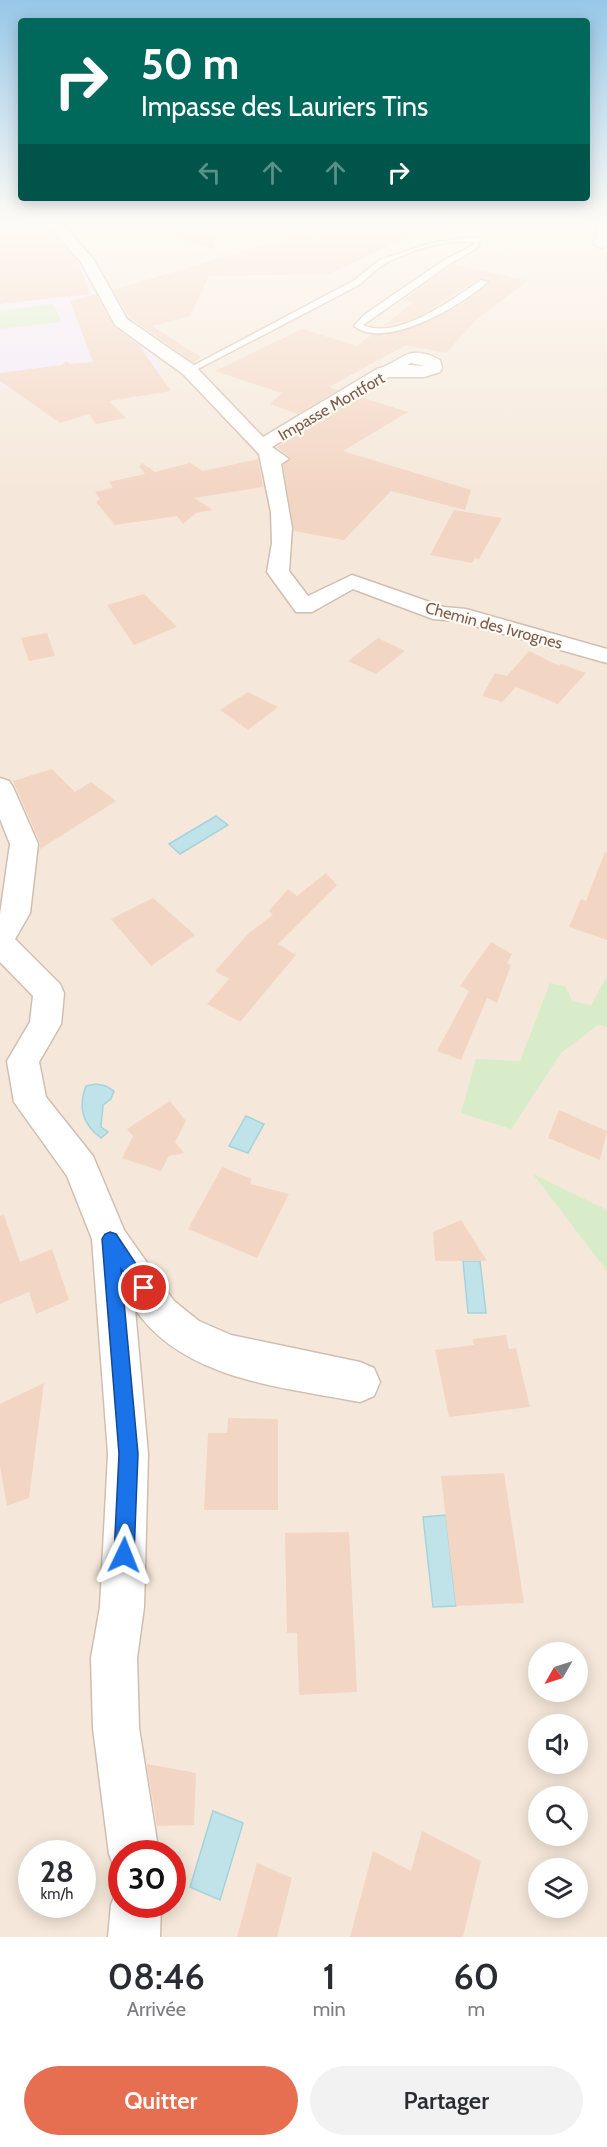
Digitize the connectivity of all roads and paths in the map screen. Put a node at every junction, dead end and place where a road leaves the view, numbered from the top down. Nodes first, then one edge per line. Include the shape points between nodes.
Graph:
1 (115, 311) edge
2 (301, 311) edge
3 (374, 311) edge
4 (438, 311) edge
5 (401, 369) dead end
6 (189, 370) junction
7 (270, 453) junction
8 (607, 656) edge
9 (0, 787) edge
10 (0, 938) edge
11 (0, 943) edge
12 (110, 1239) junction
13 (360, 1382) dead end
14 (133, 1840) edge
15 (135, 1918) edge
16 (134, 1937) edge

1 - 6 street via 121,322
2 - 6 lane
3 - 4 lane via 358,326 362,330 390,331
5 - 7 street, Impasse Montfort via 383,373
6 - 7 street
7 - 8 street, Chemin des Ivrognes via 283,552 278,572 304,607 352,581 441,614 458,614
9 - 10 street via 24,844 16,913
11 - 12 street via 49,993 45,1024 23,1061 30,1101 81,1167
12 - 13 street via 166,1320 194,1341 228,1354
12 - 14 street via 128,1454 122,1607 114,1658 116,1728
15 - 16 street

